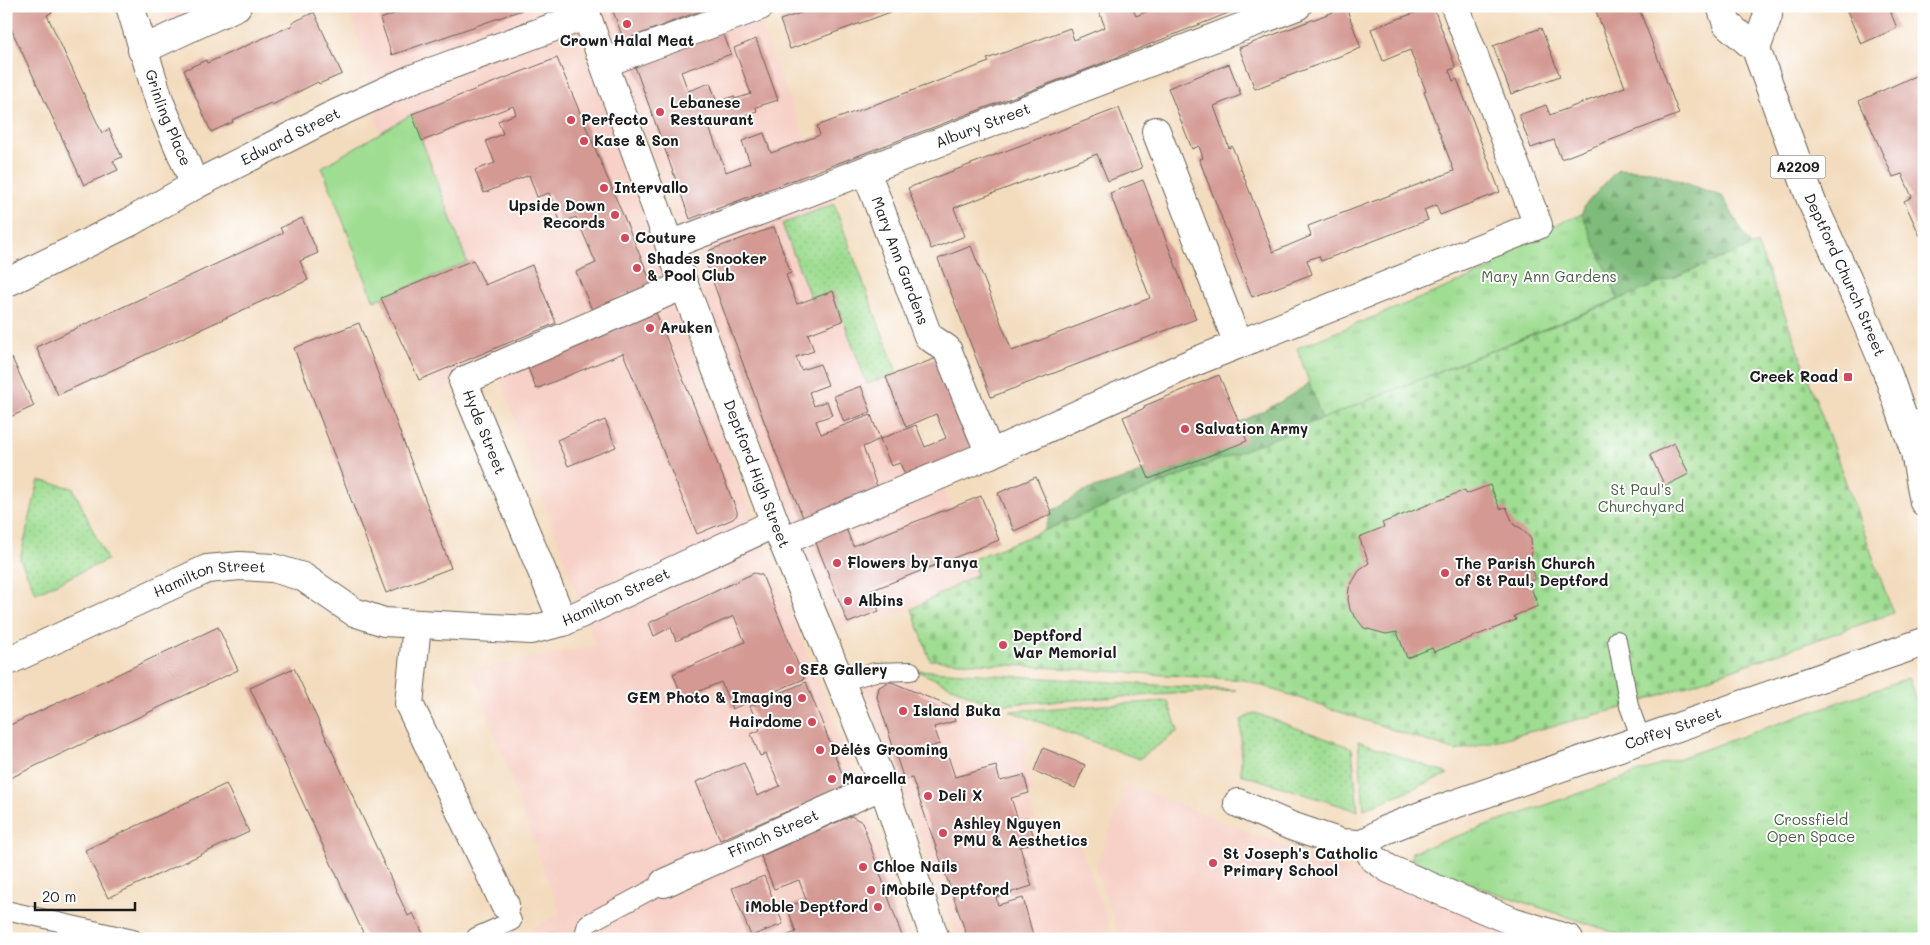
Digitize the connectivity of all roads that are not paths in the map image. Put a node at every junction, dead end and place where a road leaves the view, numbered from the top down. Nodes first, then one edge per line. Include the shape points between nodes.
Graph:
1 (130, 6) edge
2 (237, 6) edge
3 (760, 6) edge
4 (1297, 6) edge
5 (1455, 6) edge
6 (1766, 6) edge
7 (1718, 9) edge
8 (585, 11) edge
9 (1756, 48) junction
10 (142, 50) junction
11 (604, 63) junction
12 (1156, 131) dead end
13 (866, 171) junction
14 (194, 185) junction
15 (670, 245) junction
16 (6, 284) edge
17 (684, 285) junction
18 (1238, 344) junction
19 (1915, 425) edge
20 (990, 454) junction
21 (1924, 502) edge
22 (779, 532) junction
23 (563, 622) junction
24 (417, 625) junction
25 (1617, 640) dead end
26 (1924, 642) edge
27 (6, 662) edge
28 (911, 671) dead end
29 (841, 682) junction
30 (1641, 739) junction
31 (883, 785) junction
32 (1238, 803) dead end
33 (1365, 843) junction
34 (664, 884) joint
35 (505, 906) joint
36 (6, 910) edge
37 (476, 937) dead end
38 (133, 939) edge
39 (583, 939) edge
40 (935, 939) edge
41 (1569, 939) edge

1 - 10 street, Grinling Place
2 - 10 street, Grinling Place
3 - 11 street
4 - 13 street, Albury Street
5 - 18 street via 1538,225
6 - 9 street via 1768,15
7 - 9 street via 1726,24
8 - 11 street, Deptford High Street
8 - 14 street, Edward Street via 412,79
9 - 19 street, Deptford Church Street / A2209 via 1811,200
10 - 14 street, Grinling Place
11 - 15 street, Deptford High Street
12 - 18 street
13 - 15 street, Albury Street
13 - 20 street, Mary Ann Gardens via 928,336 947,349
14 - 16 street, Edward Street via 130,222
15 - 17 street, Deptford High Street
17 - 22 street, Deptford High Street
17 - 23 street, Hyde Street via 463,381
18 - 20 street
19 - 21 street, Deptford Church Street / A2209 via 1915,452
20 - 22 street
22 - 23 street, Hamilton Street
22 - 29 street, Deptford High Street
23 - 24 street, Hamilton Street via 531,630
24 - 27 street, Hamilton Street via 384,622 354,612 303,577 273,568 240,566 208,569
24 - 35 street via 409,704
25 - 30 lane via 1629,706
26 - 30 street, Coffey Street
28 - 29 lane via 875,672
29 - 31 street, Deptford High Street
30 - 33 street, Coffey Street via 1423,815 1385,830
31 - 34 street, Ffinch Street
31 - 40 street, Deptford High Street
32 - 33 street via 1341,843
33 - 41 street via 1373,858 1389,869 1512,921
34 - 39 lane via 587,924
35 - 37 lane via 512,921
36 - 38 lane

